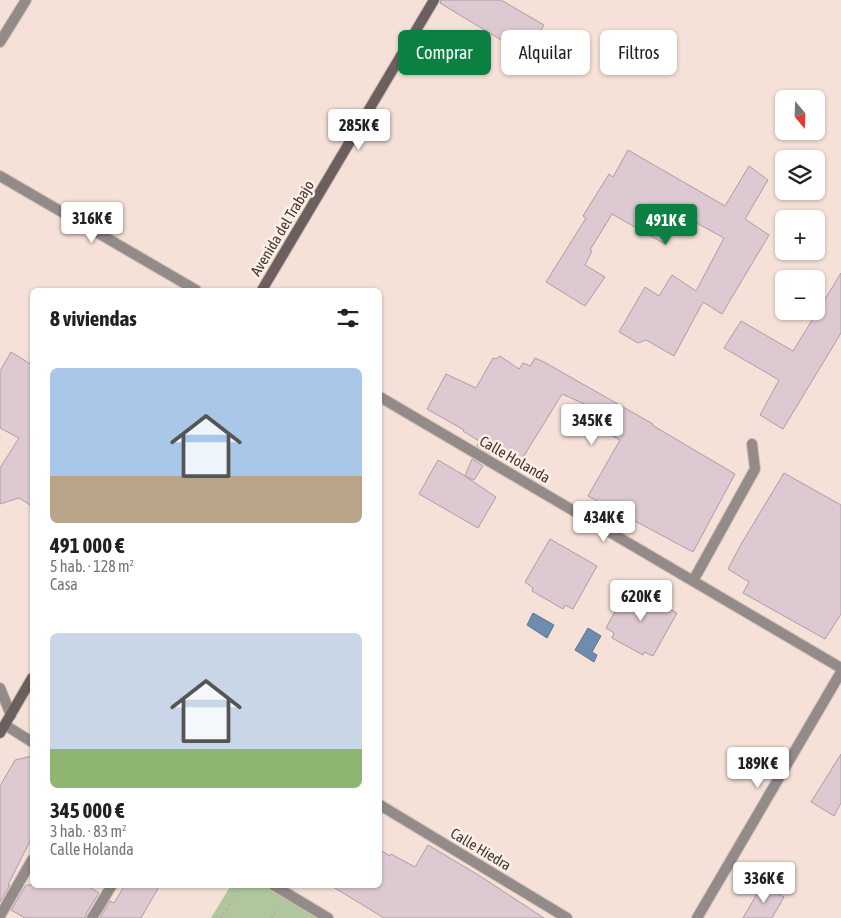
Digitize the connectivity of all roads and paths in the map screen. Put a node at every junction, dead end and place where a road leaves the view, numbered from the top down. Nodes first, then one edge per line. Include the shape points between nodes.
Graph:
1 (26, 0) edge
2 (434, 0) edge
3 (0, 42) edge
4 (0, 176) edge
5 (193, 288) edge
6 (263, 288) edge
7 (382, 398) edge
8 (752, 444) dead end
9 (693, 581) junction
10 (841, 668) edge
11 (841, 672) edge
12 (30, 682) edge
13 (0, 688) edge
14 (11, 715) junction
15 (2, 729) edge
16 (30, 741) edge
17 (382, 806) edge
18 (30, 864) edge
19 (110, 888) edge
20 (238, 888) edge
21 (278, 888) edge
22 (0, 916) edge
23 (92, 918) edge
24 (221, 918) edge
25 (328, 918) edge
26 (567, 918) edge
27 (696, 918) edge

1 - 3 street
2 - 6 street, Avenida del Trabajo
4 - 5 street
7 - 9 street, Calle Holanda
8 - 9 street via 755,469
9 - 10 street, Calle Holanda
11 - 27 street
12 - 14 street
13 - 14 street
14 - 15 street
15 - 16 street
17 - 26 street, Calle Hiedra
18 - 22 street
19 - 23 street
20 - 24 path
21 - 25 street

